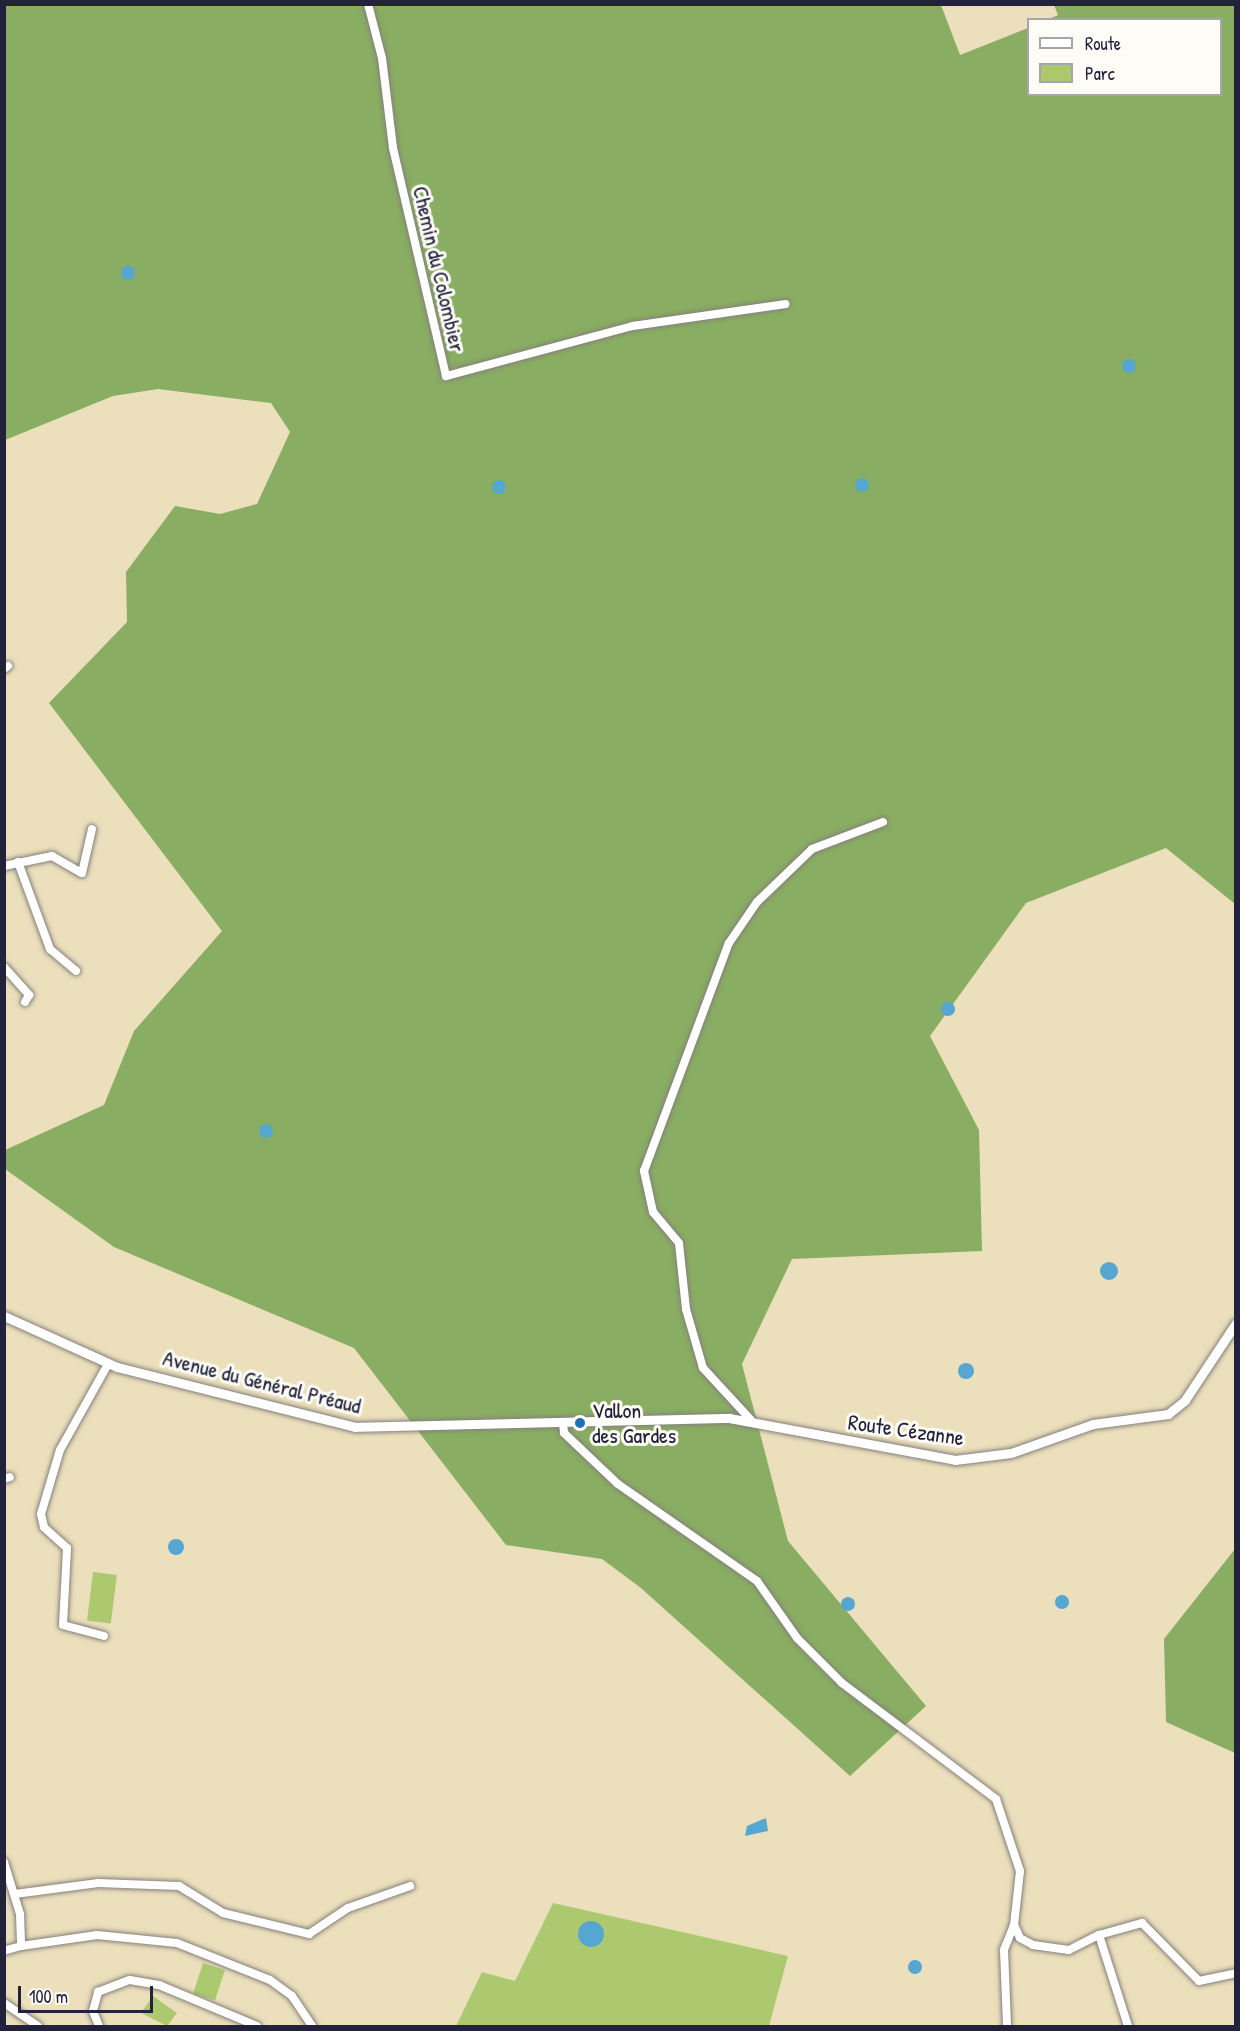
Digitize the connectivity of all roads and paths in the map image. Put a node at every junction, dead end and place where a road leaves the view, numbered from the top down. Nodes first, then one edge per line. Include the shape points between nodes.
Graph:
1 (368, 4) edge
2 (785, 304) dead end
3 (883, 822) dead end
4 (92, 829) dead end
5 (18, 862) junction
6 (4, 866) edge
7 (4, 967) edge
8 (76, 971) dead end
9 (25, 1002) dead end
10 (4, 1316) edge
11 (1236, 1323) edge
12 (108, 1364) junction
13 (665, 1419) joint
14 (750, 1420) junction
15 (563, 1423) junction
16 (104, 1636) dead end
17 (4, 1862) edge
18 (8, 1886) edge
19 (410, 1886) dead end
20 (15, 1894) junction
21 (1014, 1925) junction
22 (1099, 1935) junction
23 (21, 1946) junction
24 (4, 1951) edge
25 (1236, 1973) edge
26 (5, 2005) edge
27 (38, 2026) edge
28 (99, 2026) edge
29 (257, 2026) edge
30 (312, 2026) edge
31 (1007, 2026) edge
32 (1128, 2026) edge

1 - 2 street, Chemin du Colombier via 382,58 393,148 446,376 633,326
3 - 14 street via 812,849 746,918 729,943 696,1024 675,1097 650,1142 644,1171 653,1212 679,1243 686,1309 703,1368
4 - 5 street via 82,873 52,856
5 - 6 street
5 - 8 street via 50,949
7 - 9 street via 29,995
10 - 12 street, Avenue du Général Préaud
11 - 14 street, Route Cézanne via 1185,1400 1168,1414 1093,1424 1011,1453 955,1460
12 - 15 street, Avenue du Général Préaud via 355,1427
12 - 16 street via 60,1450 40,1514 44,1527 67,1548 63,1625
13 - 14 street, Route Cézanne
13 - 15 street, Avenue du Général Préaud
15 - 21 street via 564,1433 618,1484 757,1581 797,1638 842,1683 996,1799 1020,1870
17 - 18 street
18 - 20 street
19 - 20 street via 348,1908 309,1934 223,1913 179,1886 98,1883
20 - 23 street
21 - 22 street via 1020,1938 1032,1945 1069,1950
21 - 31 street via 1004,1950
22 - 25 street via 1143,1923 1199,1981
22 - 32 street
23 - 24 street
23 - 30 street via 97,1935 177,1943 270,1980 292,1996
26 - 27 street
28 - 29 street via 93,2010 98,1992 130,1980 159,1985

